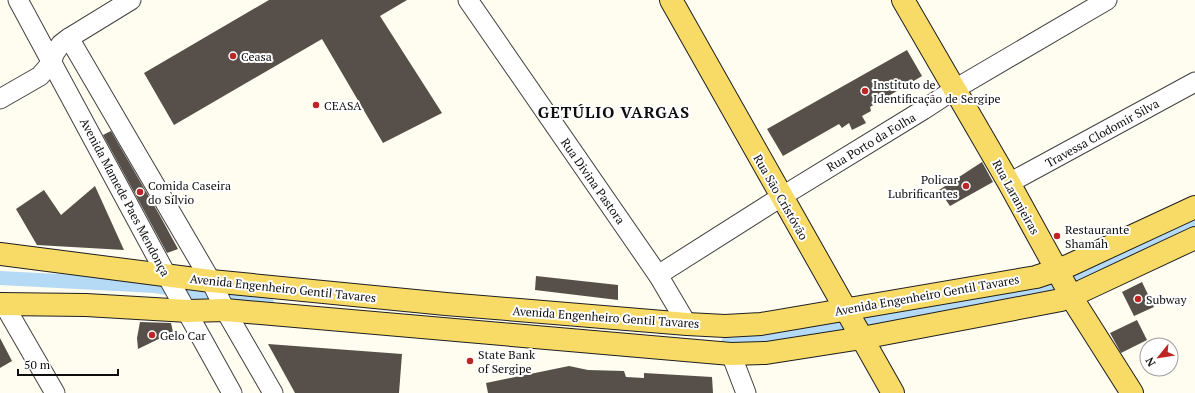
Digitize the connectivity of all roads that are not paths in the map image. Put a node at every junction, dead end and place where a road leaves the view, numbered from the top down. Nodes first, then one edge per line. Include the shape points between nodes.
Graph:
1 (18, 0) edge
2 (131, 0) edge
3 (468, 0) edge
4 (670, 0) edge
5 (903, 0) edge
6 (1107, 0) edge
7 (69, 38) junction
8 (52, 62) junction
9 (1195, 82) edge
10 (955, 89) junction
11 (0, 99) edge
12 (1009, 183) junction
13 (781, 197) junction
14 (1195, 207) edge
15 (1195, 238) edge
16 (0, 254) edge
17 (658, 275) junction
18 (169, 279) junction
19 (1064, 282) junction
20 (212, 284) junction
21 (2, 303) edge
22 (224, 308) junction
23 (186, 309) junction
24 (845, 310) junction
25 (687, 324) junction
26 (862, 336) junction
27 (731, 354) junction
28 (55, 393) edge
29 (232, 393) edge
30 (273, 393) edge
31 (746, 393) edge
32 (893, 393) edge
33 (1132, 393) edge

1 - 8 street, Avenida Mamede Paes Mendonça
2 - 7 street
3 - 17 street, Rua Divina Pastora
4 - 13 main road, Rua São Cristóvão
5 - 10 main road, Rua Laranjeiras
6 - 10 street, Rua Porto da Folha
7 - 8 street via 61,44
7 - 20 street
8 - 11 street via 40,76
8 - 18 street, Avenida Mamede Paes Mendonça
9 - 12 street, Travessa Clodomir Silva
10 - 12 main road, Rua Laranjeiras
10 - 13 street, Rua Porto da Folha
12 - 19 main road, Rua Laranjeiras
13 - 17 street, Rua Porto da Folha
13 - 24 main road, Rua São Cristóvão
14 - 19 main road, Avenida Engenheiro Gentil Tavares
15 - 19 main road, Avenida Engenheiro Gentil Tavares
16 - 18 main road, Avenida Engenheiro Gentil Tavares
17 - 25 street, Rua Divina Pastora
18 - 20 main road, Avenida Engenheiro Gentil Tavares
18 - 23 street, Avenida Mamede Paes Mendonça
19 - 24 main road, Avenida Engenheiro Gentil Tavares via 1036,277
19 - 26 main road, Avenida Engenheiro Gentil Tavares via 1060,300
19 - 33 main road, Rua Laranjeiras
20 - 22 street
20 - 25 main road, Avenida Engenheiro Gentil Tavares
21 - 23 main road, Avenida Engenheiro Gentil Tavares
21 - 28 street
22 - 23 main road, Avenida Engenheiro Gentil Tavares
22 - 27 main road, Avenida Engenheiro Gentil Tavares
22 - 30 street
23 - 29 street, Avenida Mamede Paes Mendonça
24 - 25 main road, Avenida Engenheiro Gentil Tavares via 761,324
24 - 26 main road, Rua São Cristóvão
26 - 27 main road, Avenida Engenheiro Gentil Tavares via 766,353
26 - 32 main road, Rua São Cristóvão
27 - 31 street

